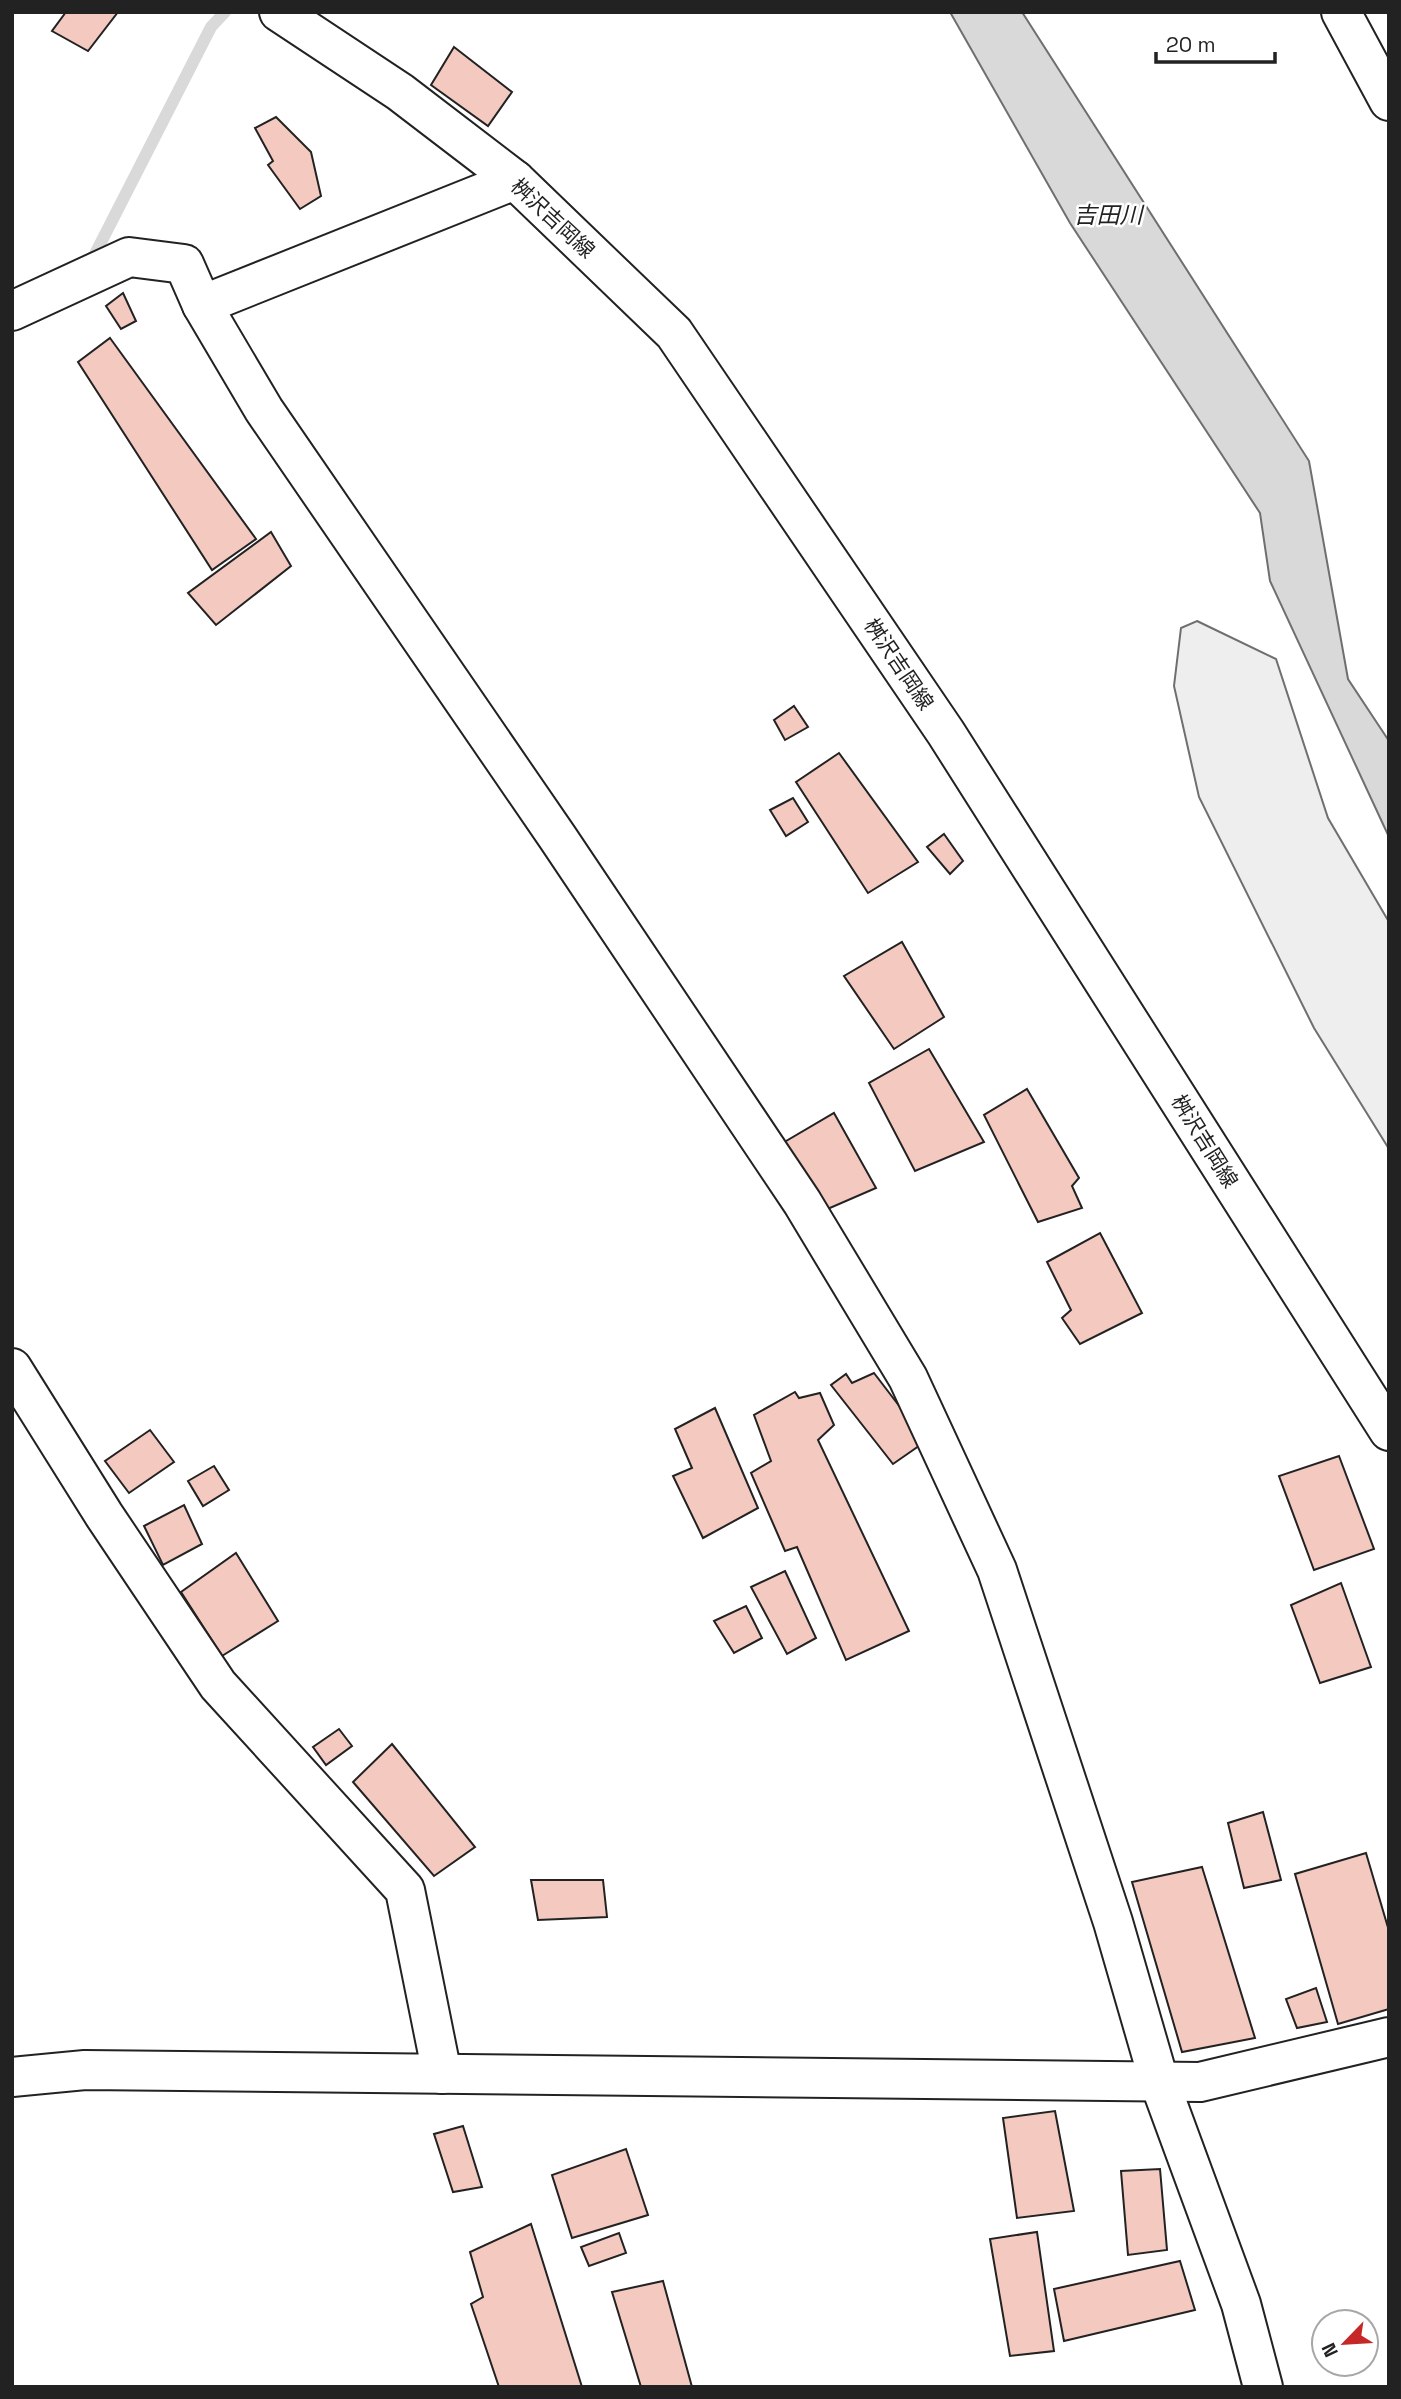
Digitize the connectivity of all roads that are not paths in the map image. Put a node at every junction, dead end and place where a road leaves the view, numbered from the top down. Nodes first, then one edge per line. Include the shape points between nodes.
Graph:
1 (279, 12) edge
2 (1341, 12) edge
3 (1389, 101) edge
4 (515, 180) junction
5 (202, 305) junction
6 (12, 311) edge
7 (12, 1368) edge
8 (1389, 1430) edge
9 (1389, 2037) edge
10 (442, 2074) junction
11 (12, 2077) edge
12 (1159, 2081) junction
13 (1263, 2387) edge

1 - 4 street, 桝沢吉岡線 via 400,92
2 - 3 street
4 - 5 street
4 - 8 street, 桝沢吉岡線 via 674,333 946,733
5 - 6 street via 184,264 129,257
5 - 12 street via 264,410 802,1202 908,1378 997,1570 1113,1922
7 - 10 street via 218,1685 405,1890
9 - 12 street via 1200,2082
10 - 11 street via 85,2070
10 - 12 street
12 - 13 street via 1241,2304

